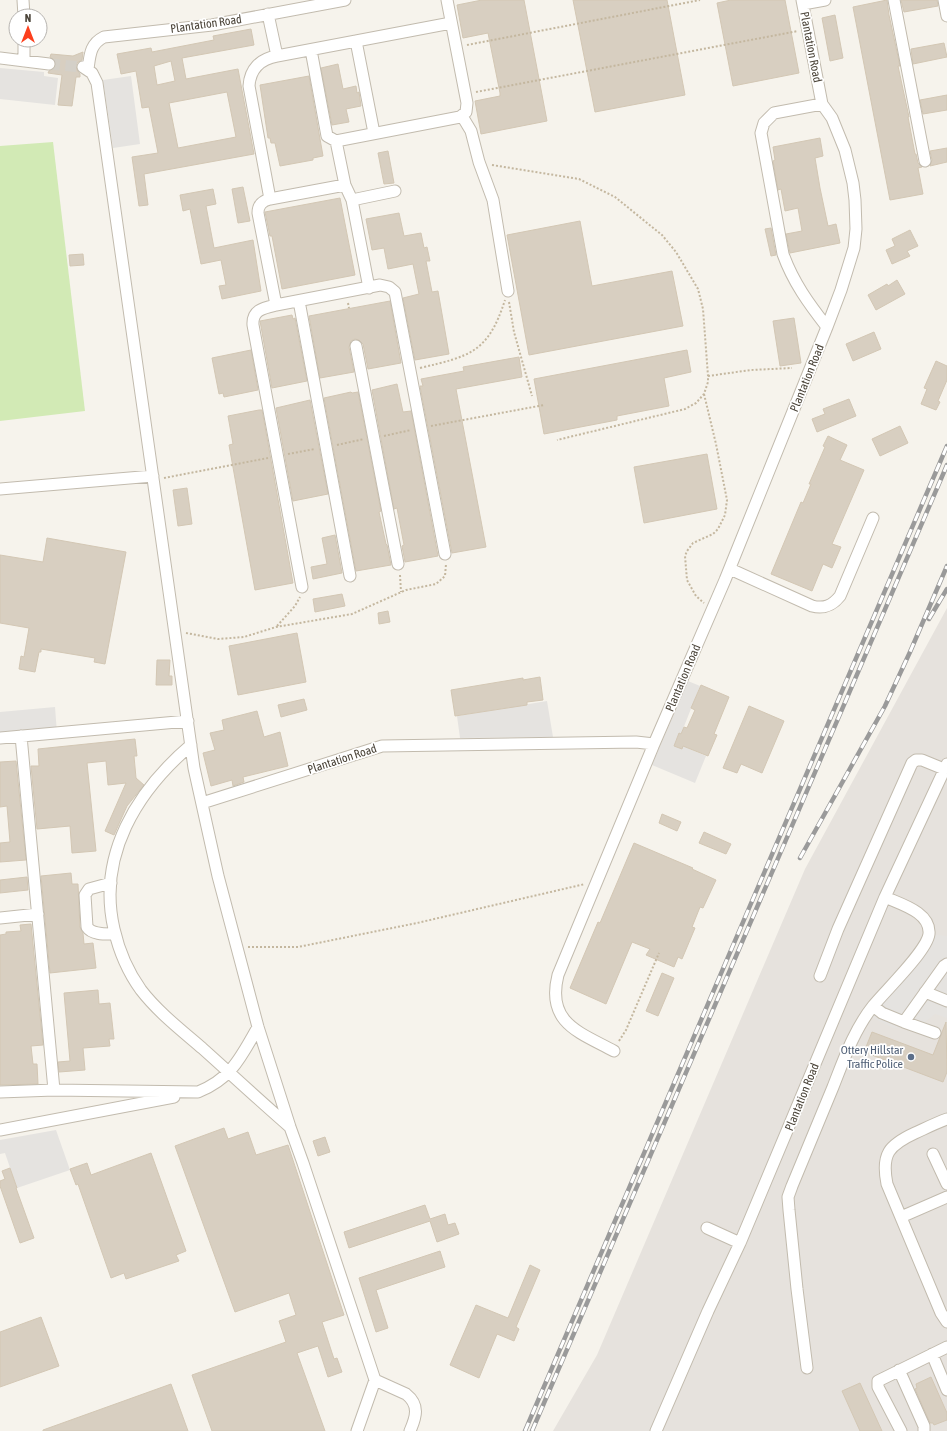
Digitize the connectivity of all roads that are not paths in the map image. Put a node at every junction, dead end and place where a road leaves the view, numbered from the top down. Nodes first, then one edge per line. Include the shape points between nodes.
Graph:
1 (345, 0) edge
2 (447, 0) edge
3 (825, 0) edge
4 (894, 0) edge
5 (944, 0) edge
6 (802, 2) edge
7 (268, 14) junction
8 (947, 16) edge
9 (451, 23) junction
10 (356, 41) junction
11 (24, 48) edge
12 (311, 50) junction
13 (277, 56) junction
14 (0, 58) edge
15 (24, 61) junction
16 (49, 64) tunnel mouth
17 (822, 104) junction
18 (462, 116) junction
19 (374, 133) junction
20 (336, 141) junction
21 (924, 162) dead end
22 (345, 185) junction
23 (395, 191) dead end
24 (270, 199) junction
25 (352, 200) junction
26 (369, 288) junction
27 (508, 291) road end
28 (299, 301) junction
29 (276, 305) junction
30 (828, 327) junction
31 (356, 346) dead end
32 (153, 478) junction
33 (0, 489) edge
34 (873, 518) dead end
35 (445, 554) road end
36 (398, 564) road end
37 (730, 569) junction
38 (350, 576) dead end
39 (302, 587) road end
40 (188, 721) junction
41 (21, 736) junction
42 (0, 738) edge
43 (191, 744) junction
44 (654, 744) junction
45 (946, 766) edge
46 (202, 803) junction
47 (111, 883) junction
48 (885, 897) junction
49 (38, 914) junction
50 (0, 918) edge
51 (115, 934) junction
52 (947, 964) edge
53 (820, 976) dead end
54 (926, 992) junction
55 (947, 1001) edge
56 (873, 1006) junction
57 (904, 1022) junction
58 (258, 1027) junction
59 (935, 1033) dead end
60 (614, 1051) road end
61 (228, 1072) junction
62 (54, 1090) junction
63 (0, 1092) edge
64 (198, 1092) junction
65 (947, 1119) edge
66 (290, 1127) junction
67 (0, 1130) edge
68 (933, 1154) dead end
69 (947, 1184) edge
70 (947, 1197) edge
71 (901, 1217) junction
72 (707, 1228) dead end
73 (740, 1243) junction
74 (947, 1322) edge
75 (947, 1347) edge
76 (932, 1354) junction
77 (807, 1368) dead end
78 (900, 1370) junction
79 (375, 1380) junction
80 (947, 1390) edge
81 (924, 1430) edge
82 (357, 1431) edge
83 (410, 1431) edge
84 (656, 1431) edge
85 (901, 1431) edge

1 - 7 street, Plantation Road
2 - 9 street
3 - 6 street
4 - 21 street
5 - 8 street
6 - 17 street, Plantation Road
7 - 13 street
7 - 32 street, Plantation Road via 212,24 104,37 93,46 85,68 98,83
9 - 10 street
9 - 18 street via 467,109
10 - 12 street
10 - 19 street
11 - 15 street
12 - 13 street
12 - 20 street via 327,136
13 - 24 street via 258,64 251,74 248,86
14 - 15 street
15 - 16 street
17 - 30 street, Plantation Road via 832,118 845,150 853,183 856,214 854,248
17 - 30 street via 774,113 764,123 761,133 783,254 802,293
18 - 19 street
18 - 27 street via 471,131 493,200
19 - 20 street
20 - 22 street
22 - 24 street
22 - 25 street
23 - 25 street
24 - 29 street via 260,204 258,213
25 - 26 street
26 - 28 street
26 - 35 street via 383,285 389,286 395,292
28 - 29 street
28 - 38 street
29 - 39 street via 259,310 252,321
30 - 37 street, Plantation Road
31 - 36 street
32 - 33 street
32 - 40 street
34 - 37 street via 840,596 822,608 812,606
37 - 44 street, Plantation Road
40 - 41 street
40 - 43 street
41 - 42 street
41 - 49 street
43 - 46 street
43 - 47 street via 171,762 133,811 114,858
44 - 46 street, Plantation Road via 636,742 382,746
44 - 60 street, Plantation Road via 558,975 555,990 559,1012 570,1026
45 - 48 street, Plantation Road
45 - 53 street via 922,760 912,763 838,929
46 - 58 street via 218,876
47 - 51 street via 111,909
47 - 51 street via 89,889 84,895 87,926 90,930
48 - 56 street via 924,918 929,934 926,942 901,975
48 - 73 street, Plantation Road
49 - 50 street
49 - 62 street
51 - 61 street via 123,959 151,1002
52 - 54 street
54 - 55 street
54 - 57 street
56 - 57 street via 882,1013
56 - 77 street via 852,1039 788,1198
57 - 59 street
58 - 61 street via 237,1064
58 - 66 street
61 - 64 street via 211,1087
61 - 66 street
62 - 63 street
62 - 64 street
64 - 67 street
65 - 71 street via 899,1140 888,1152 884,1170
66 - 79 street
68 - 69 street
70 - 71 street
71 - 74 street
72 - 73 street
73 - 84 street, Plantation Road
75 - 76 street
76 - 78 street
76 - 80 street
78 - 81 street
78 - 85 street via 880,1379 878,1385
79 - 82 street
79 - 83 street via 411,1397 416,1412

